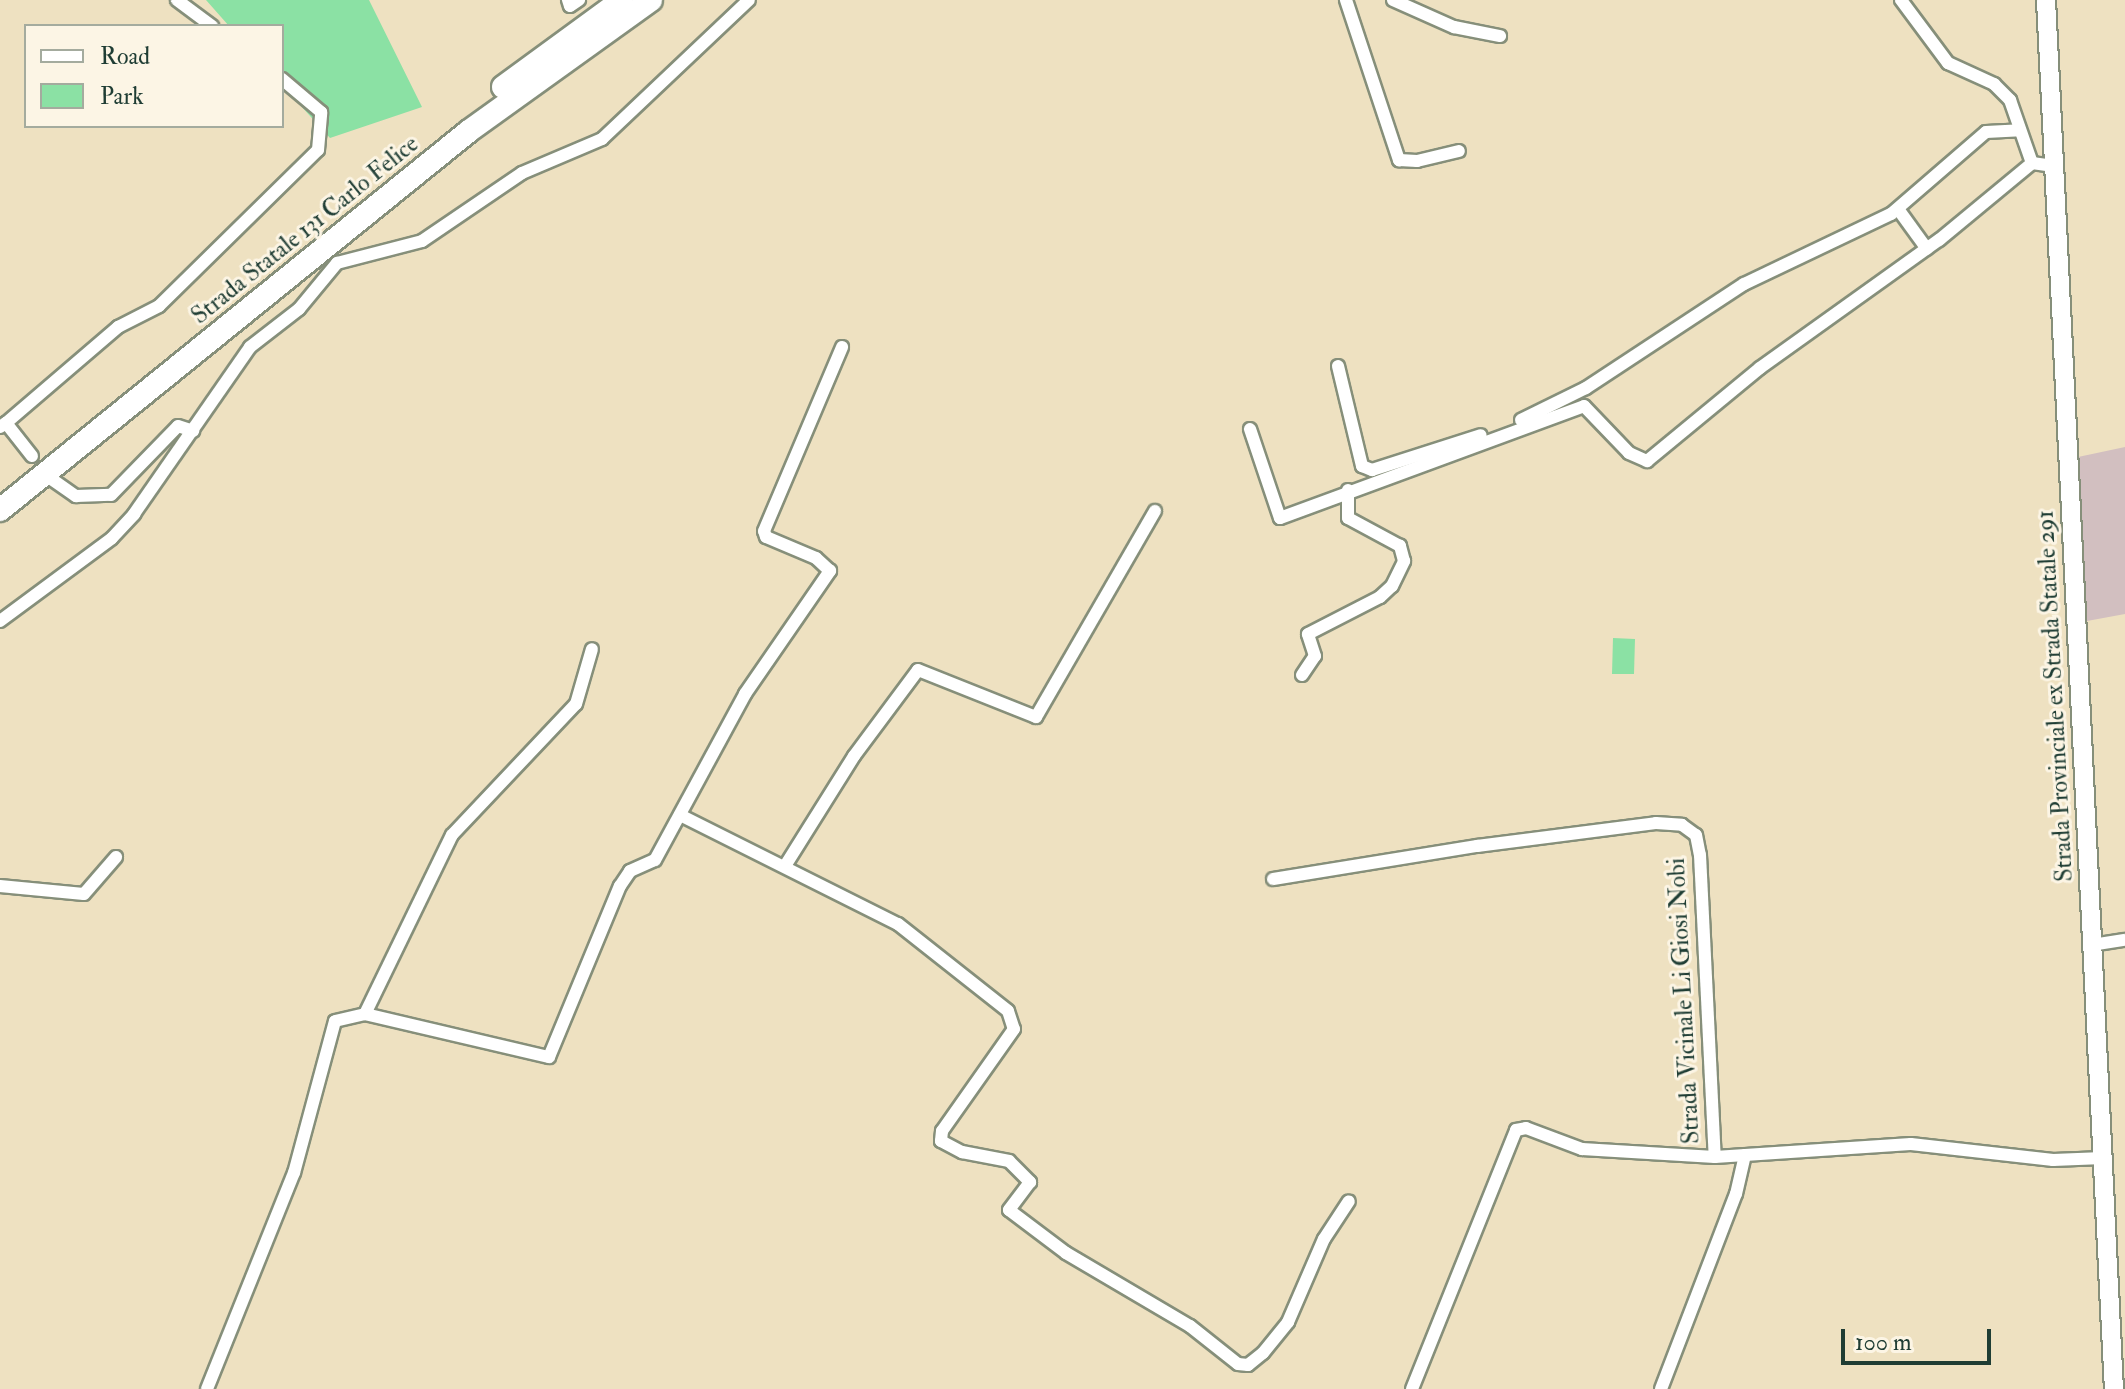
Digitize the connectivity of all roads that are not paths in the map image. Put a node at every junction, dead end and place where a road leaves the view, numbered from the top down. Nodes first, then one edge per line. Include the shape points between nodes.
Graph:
1 (177, 0) edge
2 (568, 0) edge
3 (579, 0) edge
4 (622, 0) edge
5 (651, 0) edge
6 (749, 0) edge
7 (1346, 0) edge
8 (1393, 0) edge
9 (1901, 0) edge
10 (2046, 0) edge
11 (209, 24) edge
12 (1500, 36) dead end
13 (284, 81) edge
14 (2020, 130) junction
15 (1459, 151) dead end
16 (2032, 163) junction
17 (2054, 166) junction
18 (1898, 209) junction
19 (1927, 249) junction
20 (842, 347) dead end
21 (1338, 366) dead end
22 (3, 425) edge
23 (1250, 429) dead end
24 (193, 431) junction
25 (32, 456) dead end
26 (50, 478) dead end
27 (0, 490) edge
28 (1348, 490) junction
29 (0, 510) edge
30 (1155, 511) dead end
31 (0, 621) edge
32 (592, 649) dead end
33 (1302, 675) dead end
34 (680, 815) junction
35 (116, 857) dead end
36 (785, 866) junction
37 (1273, 879) dead end
38 (0, 886) edge
39 (2125, 940) edge
40 (2092, 945) junction
41 (365, 1014) junction
42 (1745, 1155) junction
43 (1715, 1157) junction
44 (2103, 1158) junction
45 (1349, 1201) dead end
46 (207, 1389) edge
47 (1412, 1389) edge
48 (1661, 1389) edge
49 (2114, 1389) edge

1 - 11 street
2 - 3 street via 570,6
4 - 27 highway, Strada Statale 131 Carlo Felice via 458,121
5 - 29 highway, Strada Statale 131 Carlo Felice via 469,131
6 - 24 street via 602,139 522,173 422,241 337,263 299,309 250,347
7 - 15 street via 1399,160
8 - 12 street via 1454,27
9 - 14 street via 1948,63 1994,84 2010,100
10 - 17 street, Strada Provinciale ex Strada Statale 291
13 - 22 street via 321,112 318,150 159,306 118,327
14 - 16 street
14 - 18 street via 1986,132
16 - 17 street
16 - 19 street
17 - 40 street, Strada Provinciale ex Strada Statale 291
18 - 19 street
18 - 21 street via 1744,284 1548,410 1372,470 1362,466
19 - 28 street via 1760,368 1647,461 1629,453 1584,406
20 - 34 street via 764,531 766,537 820,560 830,571 745,694
22 - 25 street
23 - 28 street via 1280,518
24 - 26 street via 178,426 111,495 76,496
24 - 31 street via 112,538
28 - 33 street via 1348,518 1400,546 1404,561 1380,597 1308,634 1315,656
30 - 36 street via 1036,717 918,670 854,756
32 - 41 street via 576,704 452,835
34 - 36 street
34 - 41 street via 655,860 630,871 620,886 549,1057
35 - 38 street via 84,894
36 - 45 street via 898,924 1008,1011 1014,1029 942,1131 941,1141 962,1152 1009,1161 1030,1182 1009,1210 1066,1253 1177,1317 1238,1364 1248,1365 1263,1353 1288,1322 1324,1239
37 - 43 street, Strada Vicinale Li Giosi Nobi via 1477,846 1656,823 1682,825 1696,835 1700,855
39 - 40 street
40 - 44 street, Strada Provinciale ex Strada Statale 291
41 - 46 street via 335,1021 294,1173
42 - 43 street, Strada Vicinale Li Giosi Nobi
42 - 44 street, Strada Vicinale Li Giosi Nobi via 1911,1144 2053,1160
42 - 48 street via 1736,1194
43 - 47 street via 1582,1149 1526,1128 1516,1130
44 - 49 street, Strada Provinciale ex Strada Statale 291

